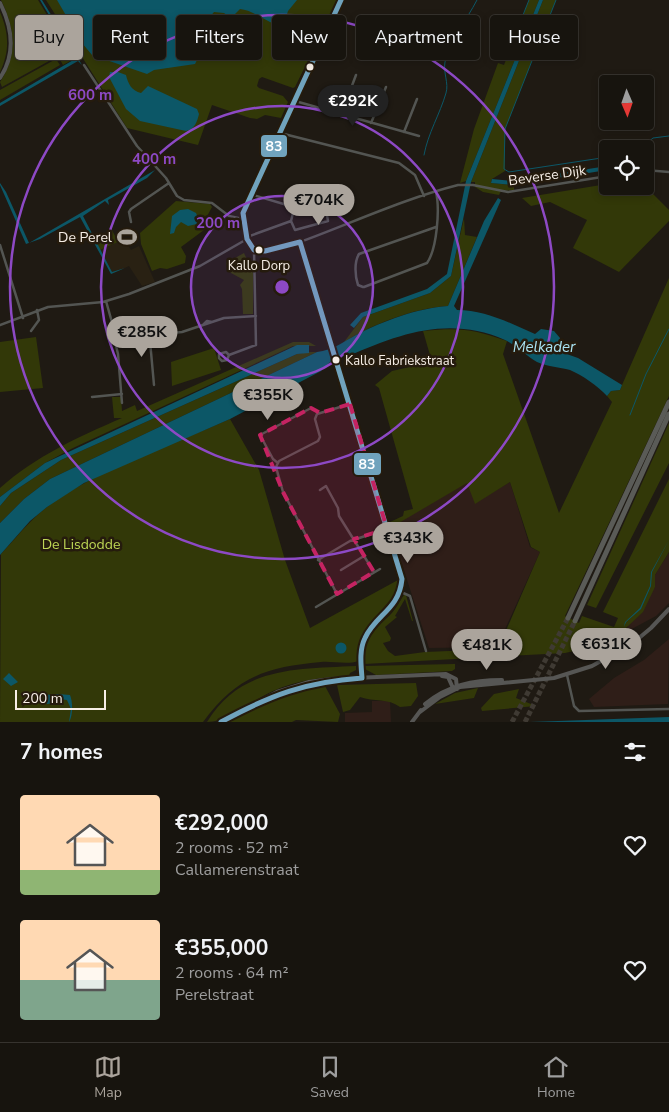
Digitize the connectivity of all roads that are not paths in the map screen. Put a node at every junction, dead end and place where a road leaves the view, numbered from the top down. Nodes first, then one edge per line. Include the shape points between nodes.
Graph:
1 (341, 0) edge
2 (0, 3) edge
3 (84, 65) dead end
4 (356, 75) dead end
5 (0, 78) edge
6 (386, 87) dead end
7 (417, 99) dead end
8 (294, 101) junction
9 (341, 115) junction
10 (371, 123) junction
11 (404, 132) junction
12 (279, 133) junction
13 (418, 136) dead end
14 (654, 171) edge
15 (669, 172) edge
16 (599, 177) edge
17 (169, 183) junction
18 (436, 192) junction
19 (252, 194) junction
20 (424, 196) junction
21 (287, 205) dead end
22 (244, 219) junction
23 (291, 221) junction
24 (131, 222) dead end
25 (436, 227) junction
26 (247, 238) junction
27 (300, 242) junction
28 (0, 246) edge
29 (254, 250) junction
30 (106, 301) junction
31 (38, 310) junction
32 (256, 316) junction
33 (23, 318) junction
34 (0, 325) edge
35 (115, 327) junction
36 (31, 331) dead end
37 (151, 334) junction
38 (229, 355) dead end
39 (154, 385) dead end
40 (122, 394) junction
41 (92, 397) dead end
42 (669, 402) edge
43 (122, 403) dead end
44 (350, 404) junction
45 (319, 413) junction
46 (669, 414) edge
47 (278, 463) junction
48 (320, 490) dead end
49 (387, 529) junction
50 (354, 540) junction
51 (364, 556) junction
52 (318, 560) junction
53 (380, 569) dead end
54 (341, 570) dead end
55 (374, 572) junction
56 (401, 592) junction
57 (337, 594) junction
58 (316, 606) dead end
59 (669, 609) edge
60 (568, 618) tunnel mouth
61 (575, 622) tunnel mouth
62 (426, 651) dead end
63 (566, 675) junction
64 (362, 678) junction
65 (455, 688) junction
66 (669, 709) edge
67 (221, 722) edge
68 (412, 722) edge

1 - 8 main road
2 - 5 main road via 8,21 11,45 9,59
3 - 17 street via 137,146
4 - 9 street
6 - 10 street
7 - 11 street
8 - 9 street
8 - 12 main road
9 - 10 street
10 - 11 street
11 - 13 street
12 - 19 main road
12 - 20 street via 399,163 415,175
14 - 15 street
16 - 18 street, Beverse Dijk via 508,192 464,184
17 - 22 street via 181,199 212,203 229,216
17 - 24 street via 131,209
18 - 20 street, Beverse Dijk
18 - 25 street via 439,208
19 - 21 street
19 - 22 main road via 244,210
20 - 27 street, Beverse Dijk
22 - 26 main road
23 - 23 street via 295,230 328,221 327,211 301,207 294,209
23 - 26 street
25 - 25 street via 427,263 364,287 359,286 359,254
26 - 29 main road
26 - 30 street via 173,278
27 - 29 main road via 265,252
27 - 44 main road
28 - 33 street
29 - 32 street
30 - 31 street
30 - 35 street via 111,324
31 - 33 street
31 - 36 street via 39,320
32 - 37 street via 232,316 207,321 182,332
32 - 38 street via 256,345
33 - 34 street
35 - 37 street via 144,325
35 - 40 street via 113,332
37 - 39 street
40 - 41 street
40 - 43 street
42 - 60 highway
44 - 45 street
44 - 49 main road
45 - 47 street via 316,419 320,435 318,441
45 - 47 street via 311,408 260,436
46 - 61 highway
47 - 52 street via 276,468 283,492
48 - 50 street via 326,486
49 - 50 street
49 - 56 main road via 402,579
50 - 51 street
50 - 52 street
51 - 54 street
51 - 55 street
52 - 57 street
53 - 55 street
55 - 57 street
56 - 62 street via 410,596
56 - 64 main road via 390,611 366,638
57 - 58 street
59 - 63 main road via 623,650
63 - 65 main road
63 - 66 street via 574,706 579,711
64 - 65 main road via 446,676
64 - 67 main road via 294,686 264,698
65 - 68 main road via 433,698

